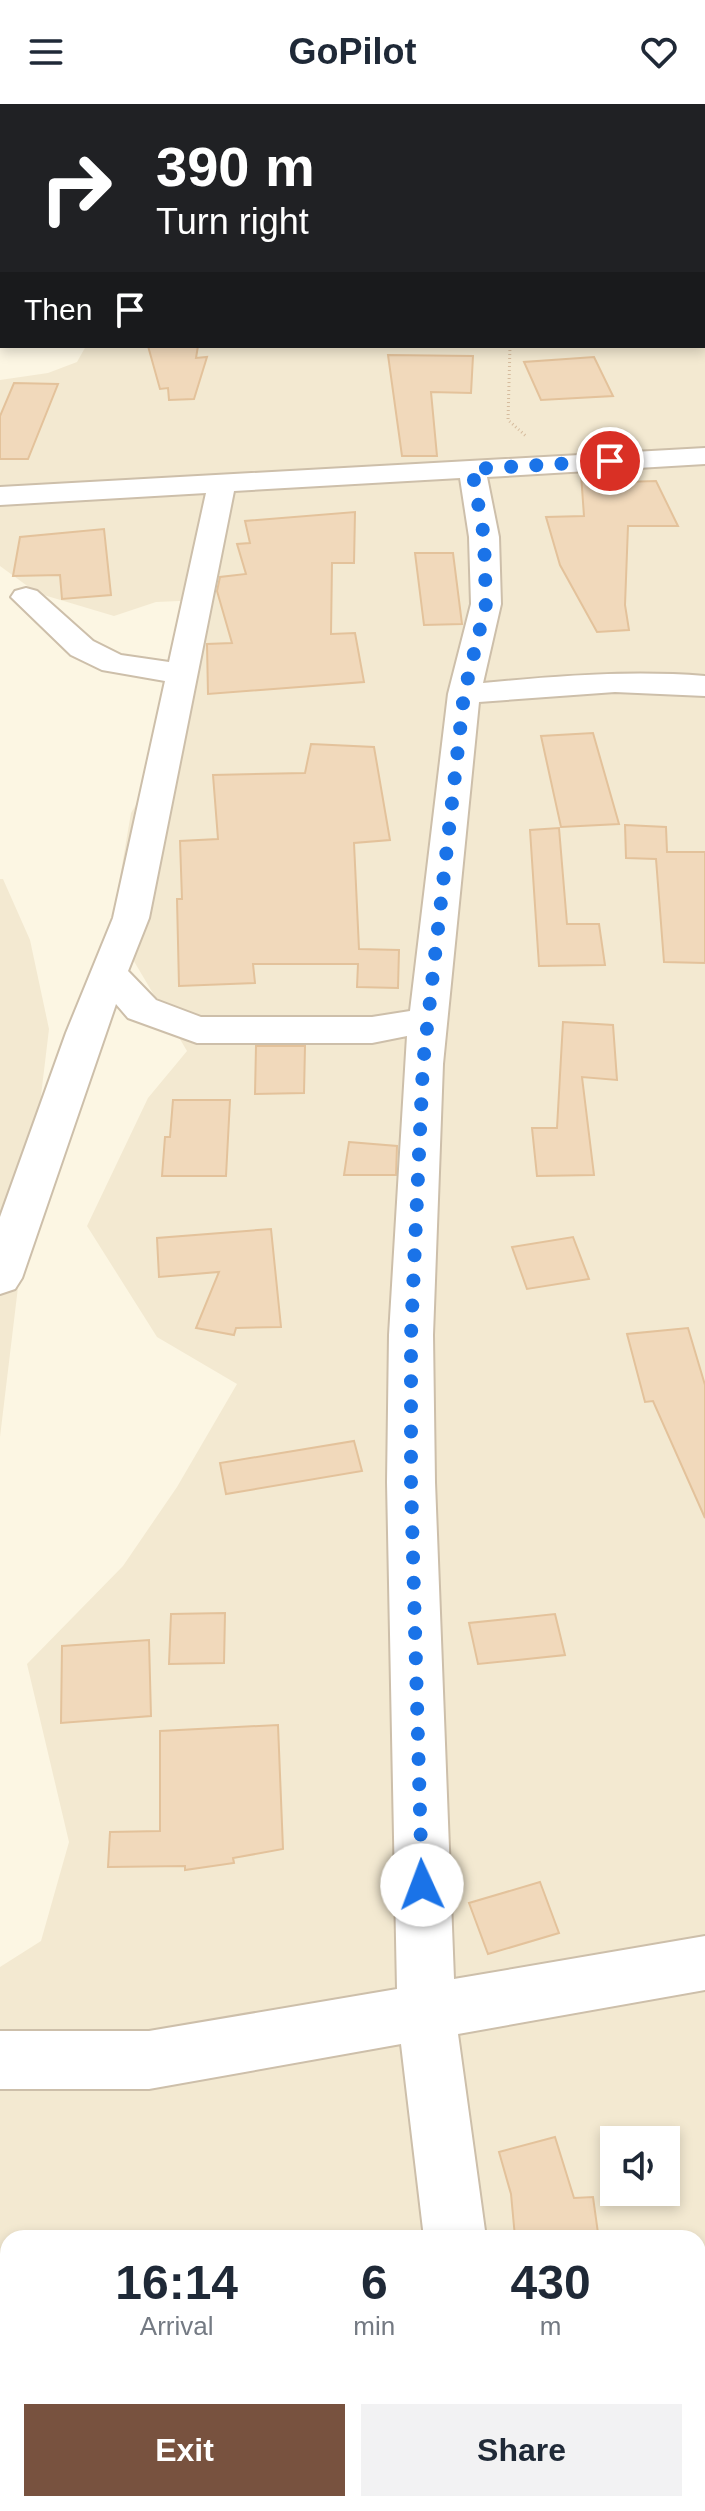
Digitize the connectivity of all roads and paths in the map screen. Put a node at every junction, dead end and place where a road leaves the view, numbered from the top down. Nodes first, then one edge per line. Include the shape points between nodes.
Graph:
1 (510, 348) edge
2 (705, 456) edge
3 (578, 463) junction
4 (472, 469) junction
5 (222, 483) junction
6 (0, 496) edge
7 (26, 597) dead end
8 (182, 674) junction
9 (705, 686) edge
10 (464, 694) junction
11 (109, 973) junction
12 (428, 1020) junction
13 (0, 1278) edge
14 (705, 1963) edge
15 (426, 2009) junction
16 (0, 2060) edge
17 (454, 2230) edge

1 - 3 path via 508,420 538,447
2 - 3 street
3 - 4 street
4 - 5 street
4 - 10 street via 484,537 486,604
5 - 6 street
5 - 8 street
7 - 8 street via 82,648 113,663
8 - 11 street via 131,918
9 - 10 street via 584,684
10 - 12 street
11 - 12 street via 142,1009 197,1030 372,1030
11 - 13 street
12 - 15 street via 411,1335
14 - 15 street
15 - 16 street via 149,2060
15 - 17 street

